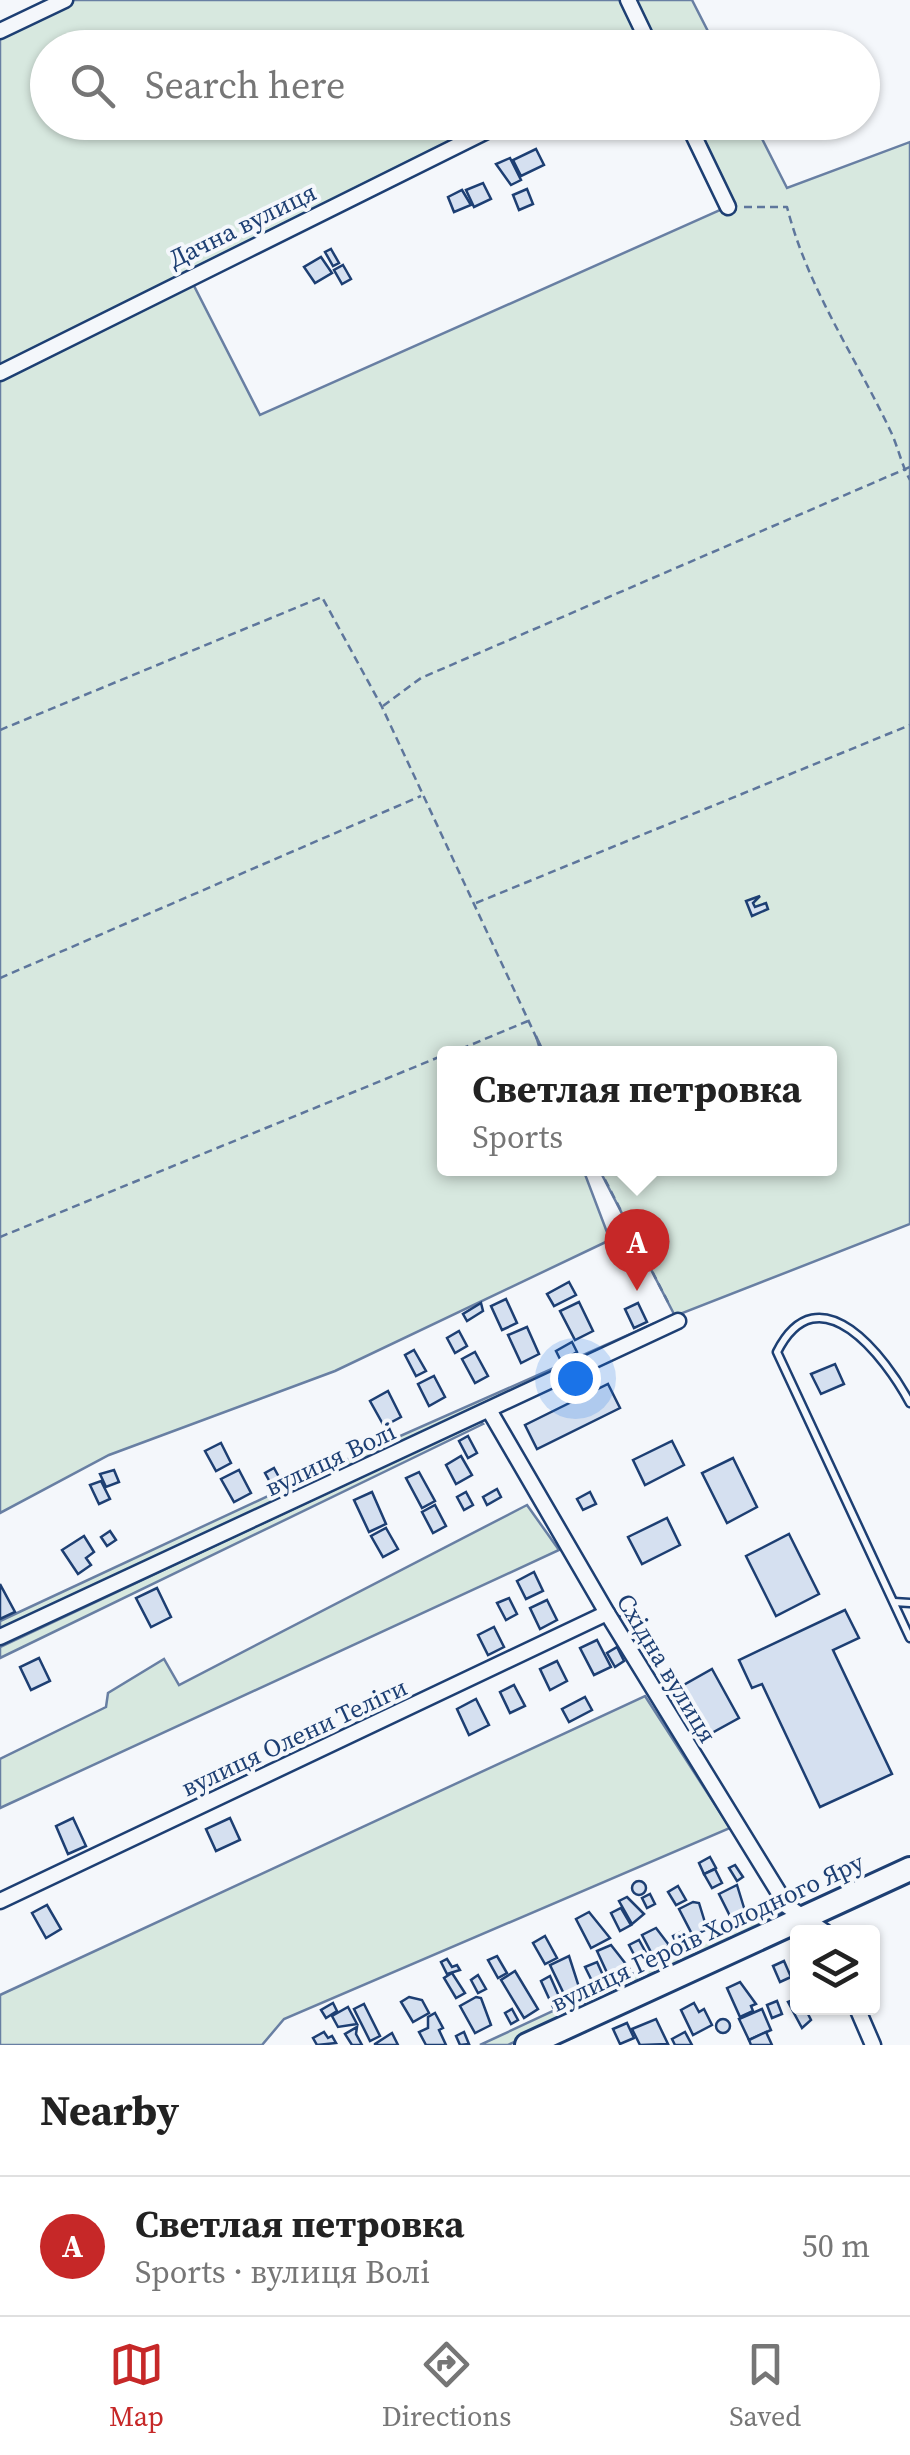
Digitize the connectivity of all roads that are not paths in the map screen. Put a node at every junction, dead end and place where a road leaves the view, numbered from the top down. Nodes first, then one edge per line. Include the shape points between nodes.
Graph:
1 (65, 0) edge
2 (628, 0) edge
3 (0, 30) edge
4 (642, 30) edge
5 (469, 140) edge
6 (696, 140) edge
7 (728, 207) road end
8 (0, 373) edge
9 (678, 1321) road end
10 (910, 1403) edge
11 (490, 1410) junction
12 (894, 1602) junction
13 (910, 1603) edge
14 (607, 1614) junction
15 (0, 1636) edge
16 (910, 1638) edge
17 (910, 1869) edge
18 (0, 1901) edge
19 (804, 1916) junction
20 (816, 1925) edge
21 (860, 2015) edge
22 (527, 2045) edge
23 (873, 2045) edge

1 - 3 street
2 - 4 street
5 - 8 street, Дачна вулиця
6 - 7 street
9 - 11 street, вулиця Волі
10 - 12 lane via 872,1344 844,1324 799,1324 777,1352
11 - 14 street, Східна вулиця
11 - 15 street, вулиця Волі
12 - 13 lane
12 - 16 lane
14 - 18 street, вулиця Олени Теліги
14 - 19 street, Східна вулиця via 787,1906
17 - 19 main road, вулиця Героїв Холодного Яру
19 - 20 street, Східна вулиця
19 - 22 main road, вулиця Героїв Холодного Яру
21 - 23 street

